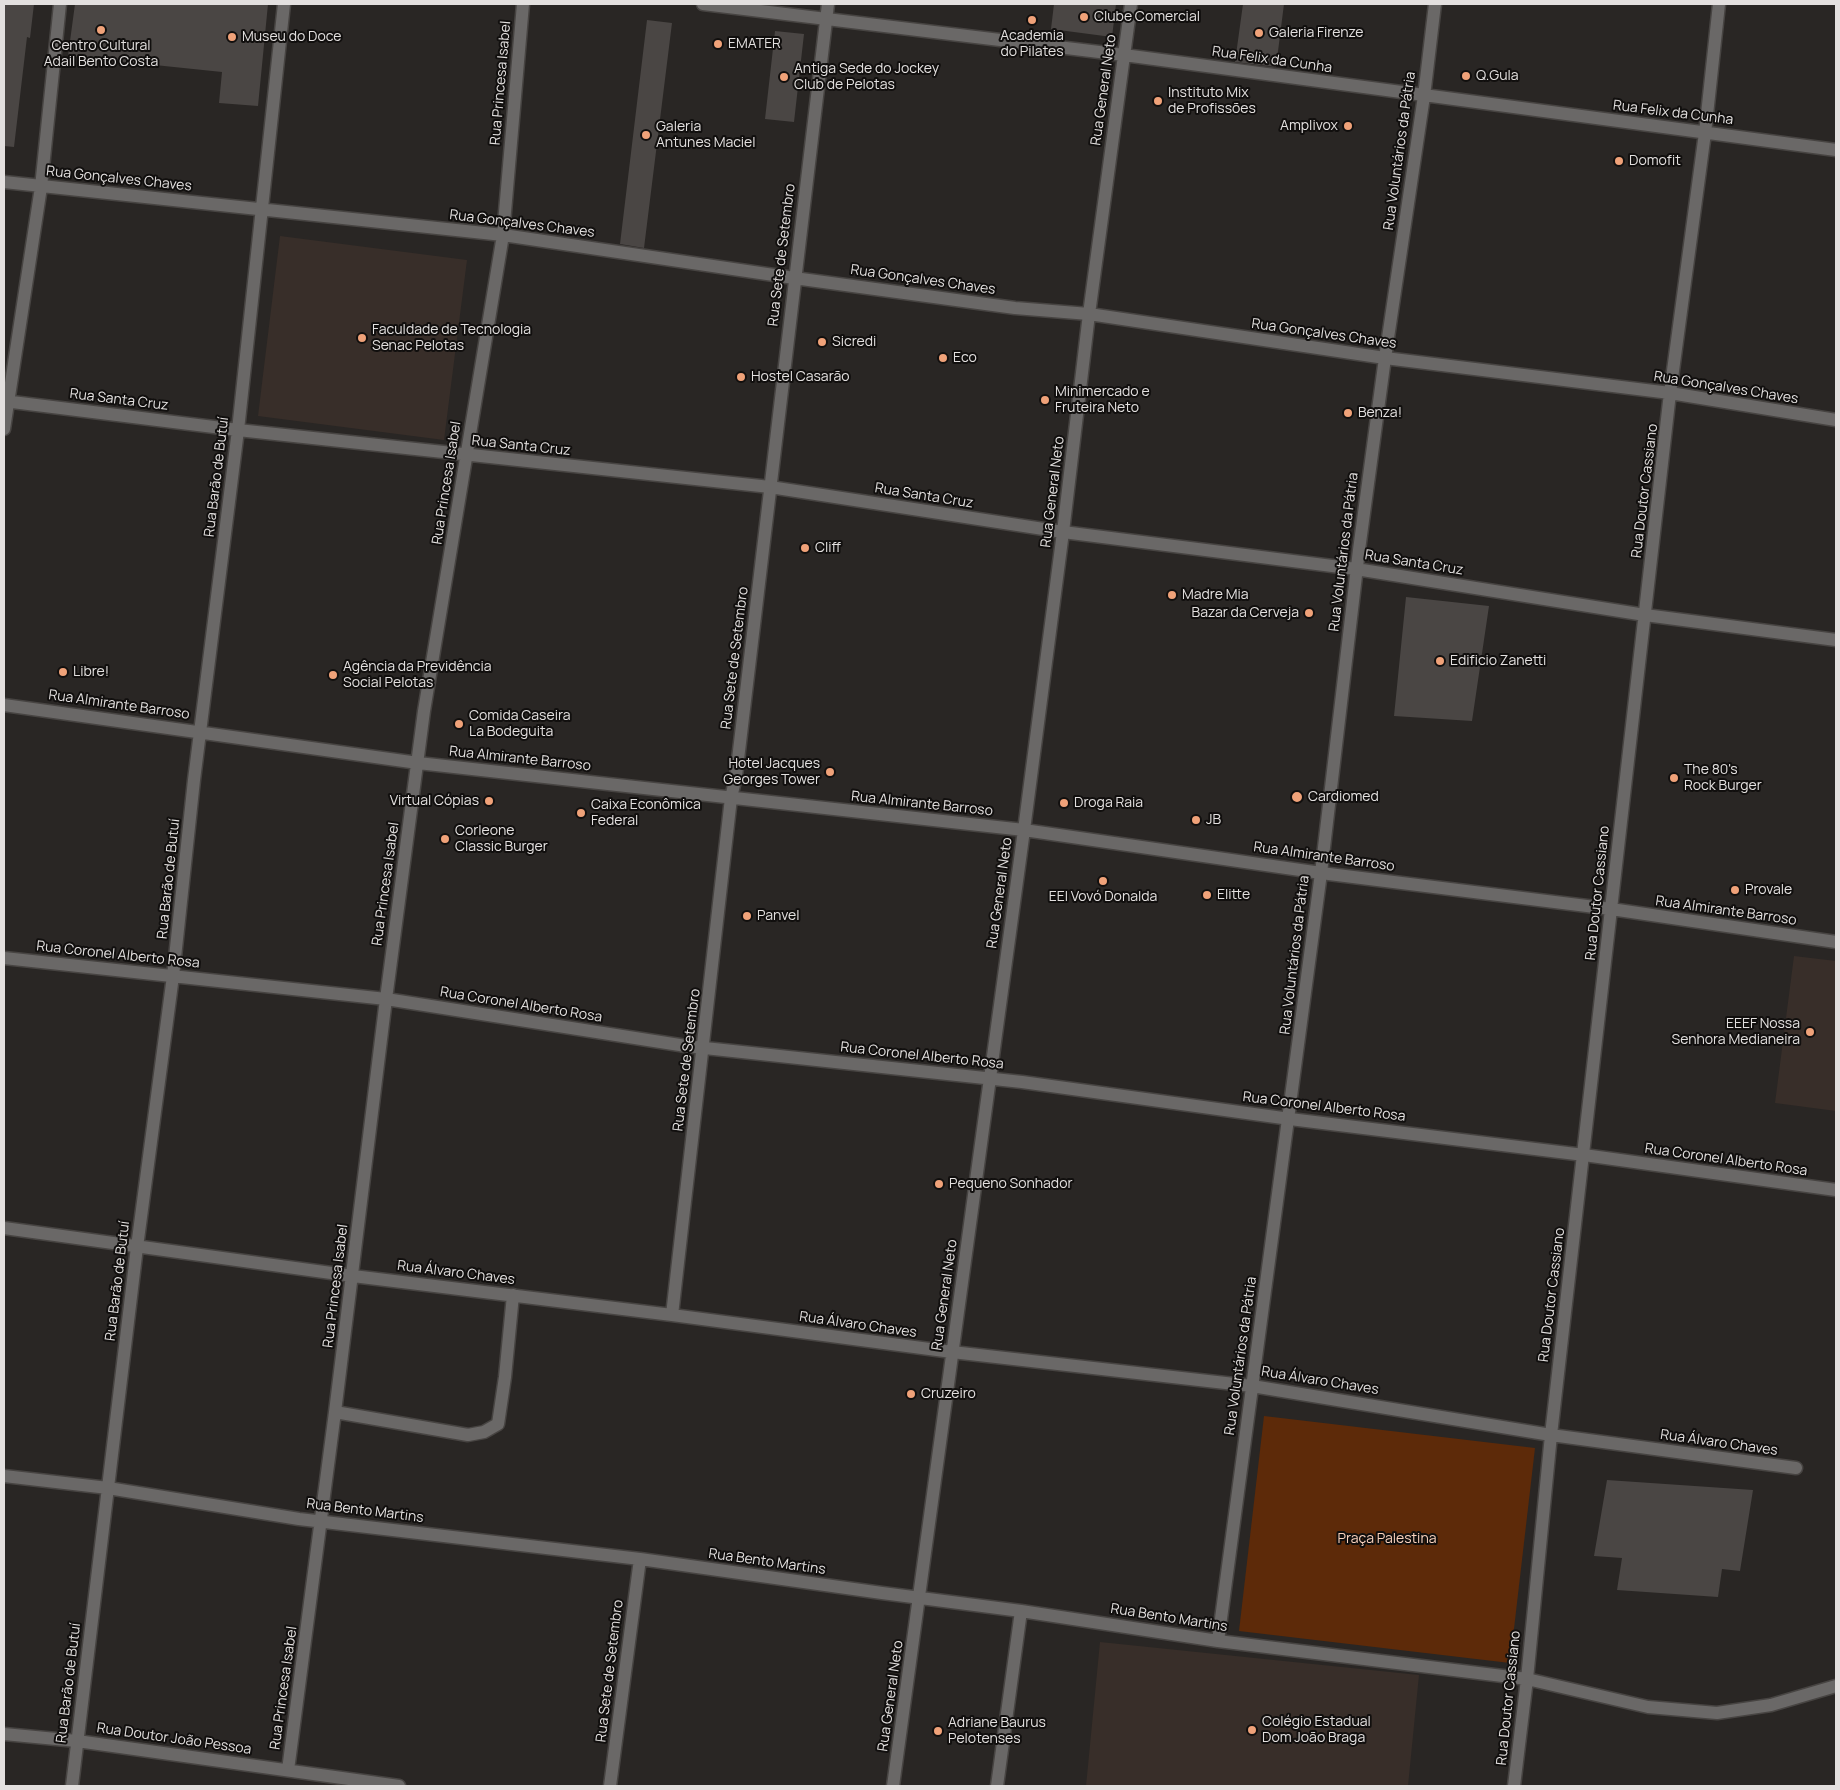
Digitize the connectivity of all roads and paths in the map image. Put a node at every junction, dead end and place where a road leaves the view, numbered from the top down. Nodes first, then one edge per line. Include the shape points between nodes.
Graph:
1 (60, 4) edge
2 (284, 4) edge
3 (523, 4) edge
4 (703, 4) edge
5 (828, 4) edge
6 (1132, 4) edge
7 (1434, 4) edge
8 (1719, 4) edge
9 (825, 20) junction
10 (1124, 55) junction
11 (1424, 96) junction
12 (1705, 133) junction
13 (1836, 150) edge
14 (4, 182) edge
15 (42, 187) junction
16 (262, 208) junction
17 (503, 235) junction
18 (794, 278) junction
19 (1089, 314) junction
20 (1384, 358) junction
21 (1670, 393) junction
22 (6, 401) edge
23 (1836, 420) edge
24 (4, 429) edge
25 (238, 430) junction
26 (466, 456) junction
27 (770, 487) junction
28 (1063, 532) junction
29 (1356, 569) junction
30 (1645, 615) junction
31 (1836, 640) edge
32 (4, 705) edge
33 (201, 732) junction
34 (418, 763) junction
35 (731, 798) junction
36 (1024, 830) junction
37 (1321, 873) junction
38 (1611, 910) junction
39 (1836, 941) edge
40 (4, 958) edge
41 (173, 976) junction
42 (386, 999) junction
43 (704, 1048) junction
44 (990, 1079) junction
45 (1290, 1119) junction
46 (1584, 1155) junction
47 (1836, 1190) edge
48 (4, 1228) edge
49 (137, 1247) junction
50 (353, 1276) junction
51 (513, 1295) junction
52 (672, 1315) junction
53 (952, 1352) junction
54 (1252, 1386) junction
55 (335, 1412) junction
56 (1551, 1435) junction
57 (1796, 1468) dead end
58 (4, 1476) edge
59 (108, 1488) junction
60 (321, 1521) junction
61 (640, 1559) junction
62 (920, 1598) junction
63 (1021, 1611) junction
64 (1218, 1641) junction
65 (1527, 1679) junction
66 (1836, 1686) edge
67 (4, 1734) edge
68 (77, 1741) junction
69 (288, 1770) junction
70 (72, 1786) edge
71 (399, 1786) edge
72 (610, 1786) edge
73 (893, 1786) edge
74 (997, 1786) edge
75 (1514, 1786) edge

1 - 15 street
2 - 16 street, Rua Barão de Butuí
3 - 17 street, Rua Princesa Isabel
4 - 9 street, Rua Felix da Cunha
5 - 9 street, Rua Sete de Setembro
6 - 10 street, Rua General Neto
7 - 11 street, Rua Voluntários da Pátria
8 - 12 street, Rua Doutor Cassiano
9 - 10 street, Rua Felix da Cunha
9 - 18 street, Rua Sete de Setembro
10 - 11 street, Rua Felix da Cunha
10 - 19 street, Rua General Neto
11 - 12 street, Rua Felix da Cunha
11 - 20 street, Rua Voluntários da Pátria
12 - 13 street, Rua Felix da Cunha
12 - 21 street, Rua Doutor Cassiano
14 - 15 street, Rua Gonçalves Chaves
15 - 16 street, Rua Gonçalves Chaves
15 - 22 street
16 - 17 street, Rua Gonçalves Chaves
16 - 25 street, Rua Barão de Butuí
17 - 18 street, Rua Gonçalves Chaves
17 - 26 street, Rua Princesa Isabel
18 - 19 street, Rua Gonçalves Chaves via 1015,308
18 - 27 street, Rua Sete de Setembro
19 - 20 street, Rua Gonçalves Chaves
19 - 28 street, Rua General Neto
20 - 21 street, Rua Gonçalves Chaves
20 - 29 street, Rua Voluntários da Pátria
21 - 23 street, Rua Gonçalves Chaves
21 - 30 street, Rua Doutor Cassiano
22 - 24 street
22 - 25 street, Rua Santa Cruz
25 - 26 street, Rua Santa Cruz
25 - 33 street, Rua Barão de Butuí
26 - 27 street, Rua Santa Cruz
26 - 34 street, Rua Princesa Isabel
27 - 28 street, Rua Santa Cruz
27 - 35 street, Rua Sete de Setembro
28 - 29 street, Rua Santa Cruz
28 - 36 street, Rua General Neto
29 - 30 street, Rua Santa Cruz
29 - 37 street, Rua Voluntários da Pátria
30 - 31 street, Rua Santa Cruz
30 - 38 street, Rua Doutor Cassiano
32 - 33 street, Rua Almirante Barroso
33 - 34 street, Rua Almirante Barroso
33 - 41 street, Rua Barão de Butuí
34 - 35 street, Rua Almirante Barroso
34 - 42 street, Rua Princesa Isabel
35 - 36 street, Rua Almirante Barroso
35 - 43 street, Rua Sete de Setembro
36 - 37 street, Rua Almirante Barroso
36 - 44 street, Rua General Neto
37 - 38 street, Rua Almirante Barroso
37 - 45 street, Rua Voluntários da Pátria
38 - 39 street, Rua Almirante Barroso
38 - 46 street, Rua Doutor Cassiano
40 - 41 street, Rua Coronel Alberto Rosa
41 - 42 street, Rua Coronel Alberto Rosa
41 - 49 street, Rua Barão de Butuí
42 - 43 street, Rua Coronel Alberto Rosa
42 - 50 street, Rua Princesa Isabel
43 - 44 street, Rua Coronel Alberto Rosa
43 - 52 street, Rua Sete de Setembro
44 - 45 street, Rua Coronel Alberto Rosa
44 - 53 street, Rua General Neto
45 - 46 street, Rua Coronel Alberto Rosa
45 - 54 street, Rua Voluntários da Pátria
46 - 47 street, Rua Coronel Alberto Rosa
46 - 56 street, Rua Doutor Cassiano
48 - 49 street, Rua Álvaro Chaves
49 - 50 street, Rua Álvaro Chaves
49 - 59 street, Rua Barão de Butuí
50 - 51 street, Rua Álvaro Chaves
50 - 55 street, Rua Princesa Isabel
51 - 52 street, Rua Álvaro Chaves
51 - 55 street via 498,1424 484,1432 468,1435
52 - 53 street, Rua Álvaro Chaves
53 - 54 street, Rua Álvaro Chaves
53 - 62 street, Rua General Neto
54 - 56 street, Rua Álvaro Chaves
54 - 64 street, Rua Voluntários da Pátria
55 - 60 street, Rua Princesa Isabel
56 - 57 street, Rua Álvaro Chaves
56 - 65 street, Rua Doutor Cassiano
58 - 59 street, Rua Bento Martins
59 - 60 street, Rua Bento Martins
59 - 68 street, Rua Barão de Butuí
60 - 61 street, Rua Bento Martins
60 - 69 street, Rua Princesa Isabel
61 - 62 street, Rua Bento Martins
61 - 72 street, Rua Sete de Setembro
62 - 63 street, Rua Bento Martins
62 - 73 street, Rua General Neto
63 - 64 street, Rua Bento Martins
63 - 74 street
64 - 65 street, Rua Bento Martins
65 - 66 street, Rua Bento Martins via 1648,1707 1717,1714 1771,1706
65 - 75 street, Rua Doutor Cassiano
67 - 68 street, Rua Doutor João Pessoa
68 - 69 street, Rua Doutor João Pessoa
68 - 70 street, Rua Barão de Butuí
69 - 71 street, Rua Doutor João Pessoa

